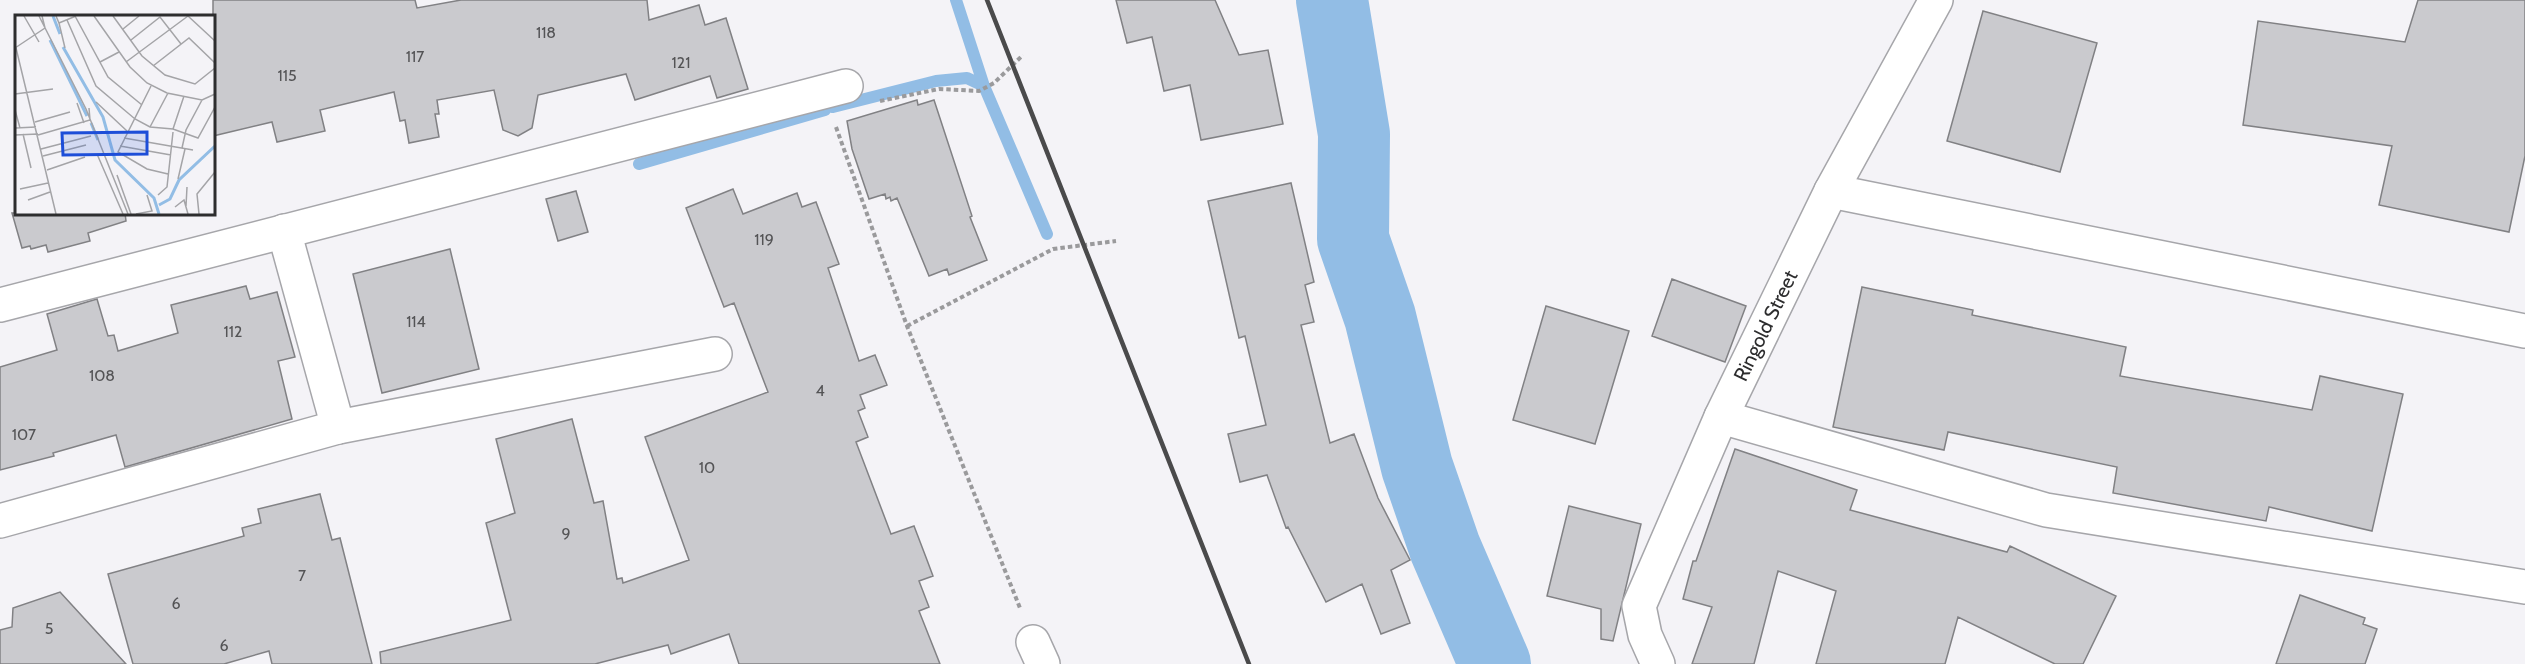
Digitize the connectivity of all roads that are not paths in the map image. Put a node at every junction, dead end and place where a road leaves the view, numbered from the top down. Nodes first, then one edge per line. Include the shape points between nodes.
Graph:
1 (1936, 0) edge
2 (846, 86) dead end
3 (1831, 191) junction
4 (284, 231) junction
5 (0, 305) edge
6 (2525, 331) edge
7 (715, 354) dead end
8 (1721, 417) junction
9 (338, 427) junction
10 (0, 521) edge
11 (2525, 587) edge
12 (1658, 664) edge

1 - 3 street, Ringold Street
2 - 4 street
3 - 6 street
3 - 8 street, Ringold Street
4 - 5 street
4 - 9 street
7 - 9 street
8 - 11 street via 2046,510
8 - 12 street, Ringold Street via 1639,606 1645,635
9 - 10 street

